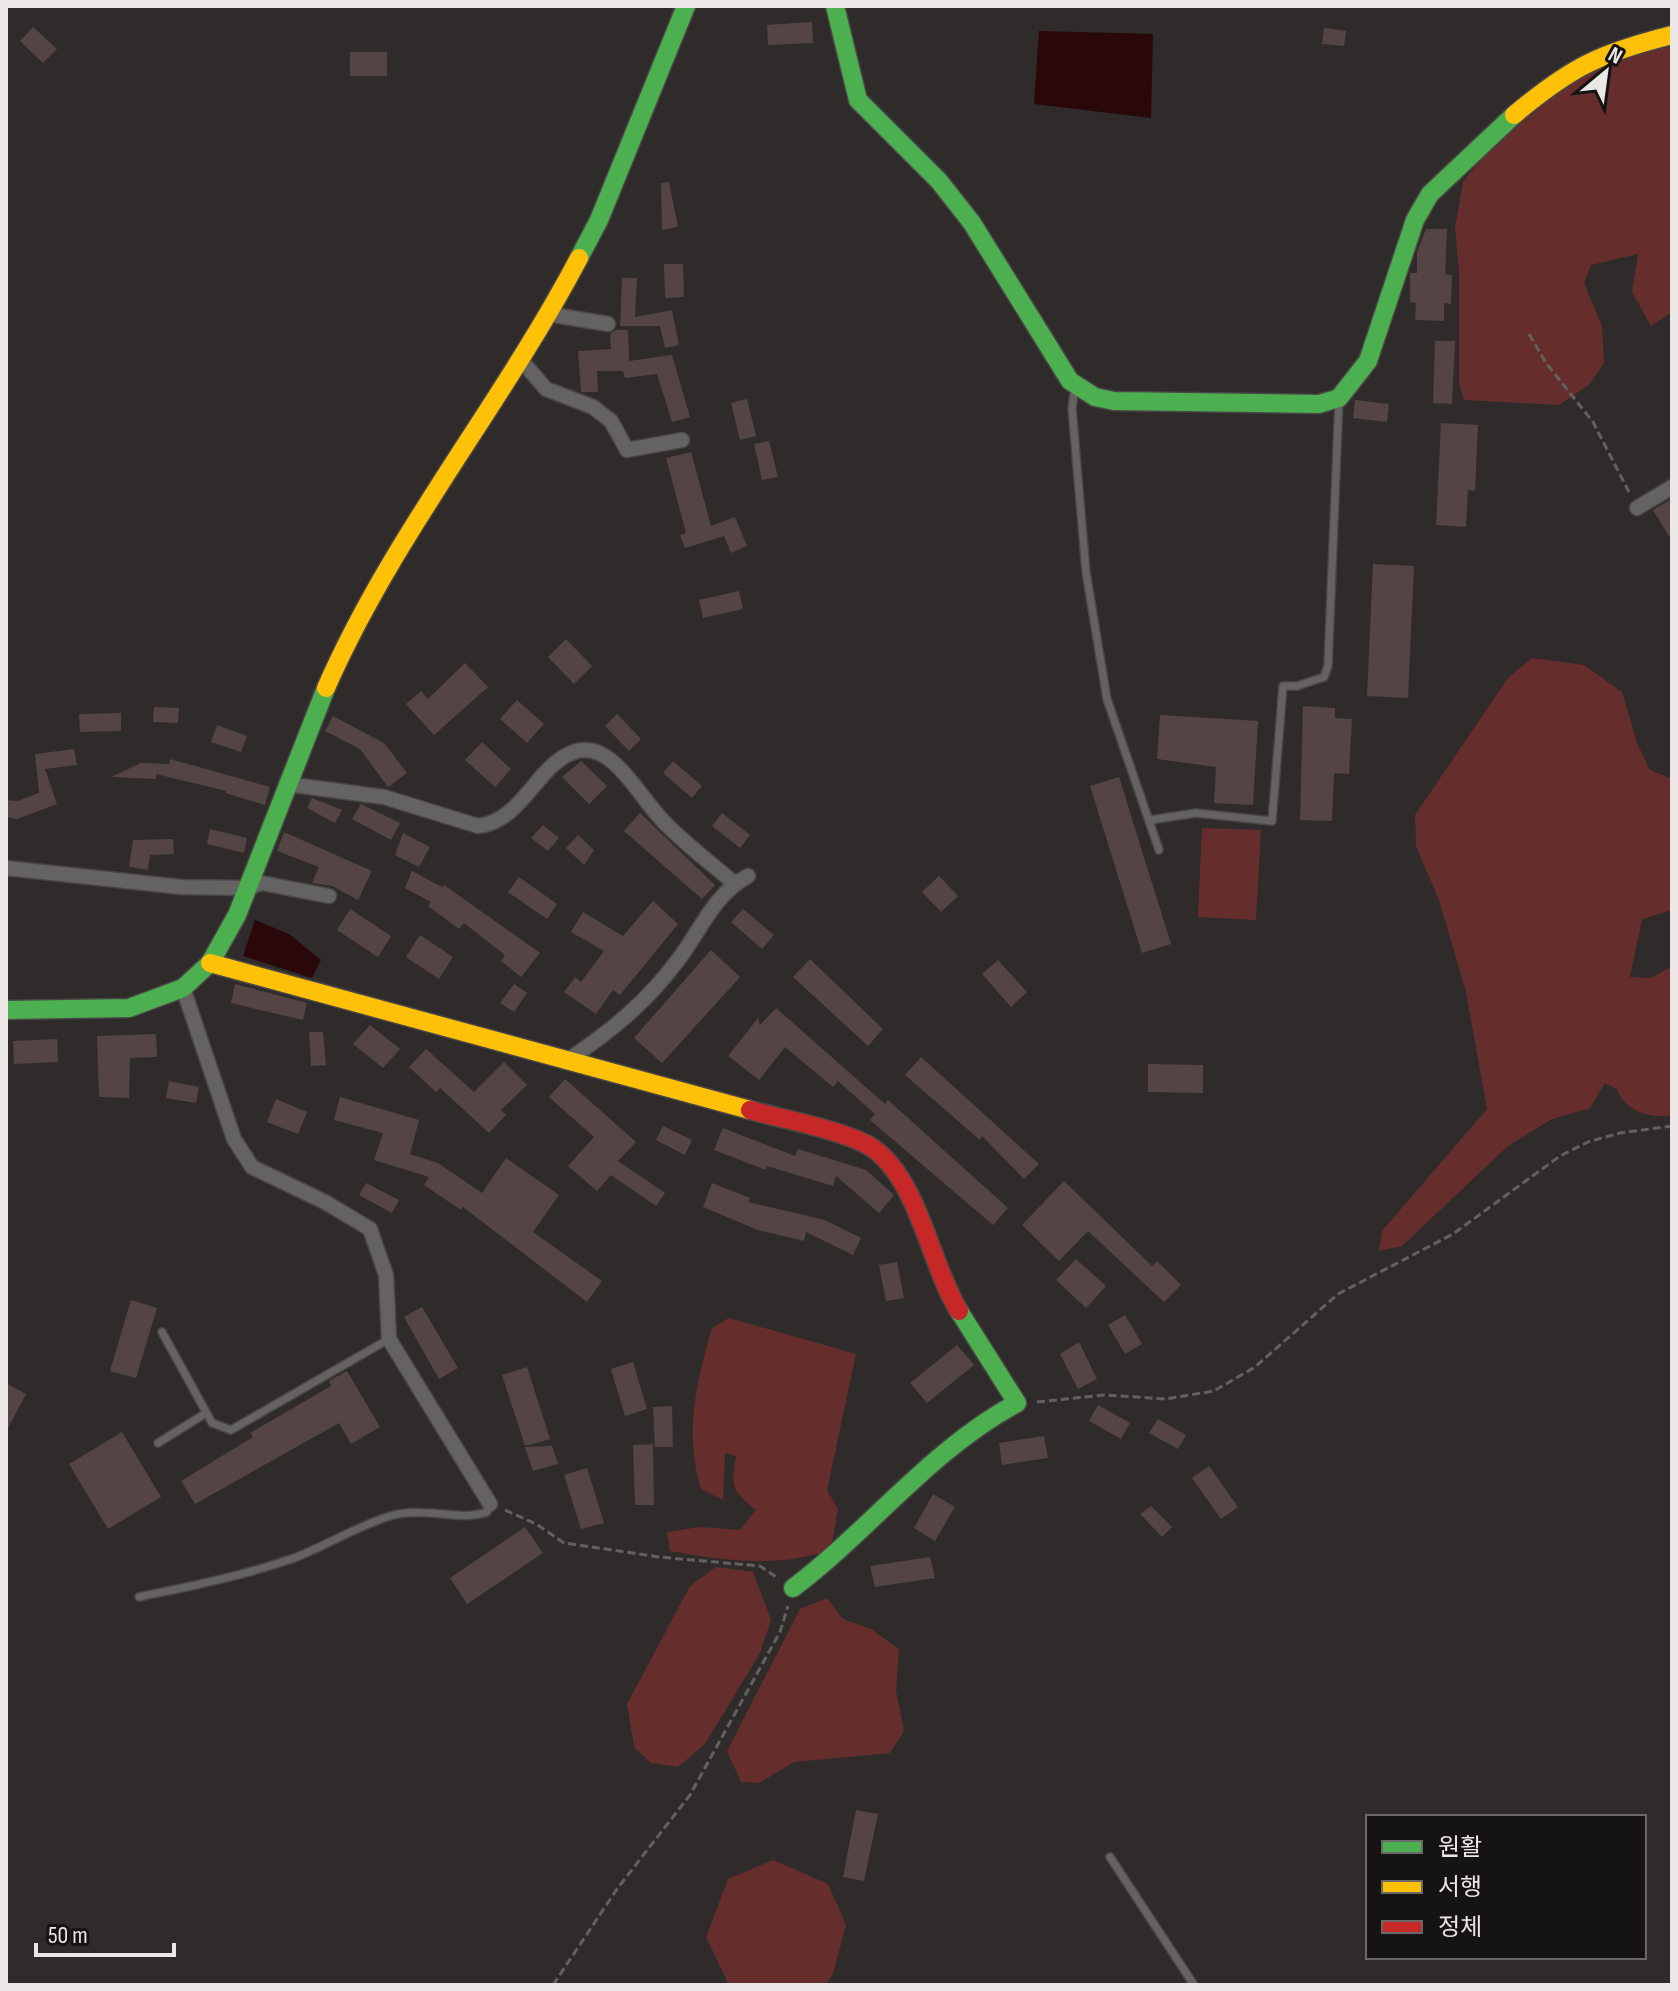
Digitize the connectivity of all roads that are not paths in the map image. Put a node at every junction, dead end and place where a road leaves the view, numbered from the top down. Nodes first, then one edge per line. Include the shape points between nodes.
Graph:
1 (686, 6) edge
2 (835, 6) edge
3 (1672, 35) edge
4 (548, 314) junction
5 (608, 324) dead end
6 (521, 360) junction
7 (1075, 385) junction
8 (1339, 398) junction
9 (682, 440) dead end
10 (1672, 487) edge
11 (1637, 508) road end
12 (286, 784) junction
13 (1150, 820) junction
14 (1159, 850) dead end
15 (6, 868) edge
16 (246, 888) junction
17 (329, 896) dead end
18 (210, 963) junction
19 (183, 988) junction
20 (6, 1010) edge
21 (565, 1062) junction
22 (162, 1332) dead end
23 (389, 1339) junction
24 (206, 1413) junction
25 (158, 1443) dead end
26 (490, 1504) joint
27 (793, 1588) road end
28 (139, 1597) dead end
29 (1110, 1857) dead end
30 (1194, 1985) edge

1 - 4 street via 599,220
2 - 7 street via 858,100 964,212
3 - 8 street via 1609,51 1556,80 1430,194 1415,220 1368,361
4 - 5 street
4 - 6 street
6 - 9 street via 546,389 593,407 611,421 627,450
6 - 12 street via 385,568 353,626
7 - 8 street via 1114,401 1319,404
7 - 13 lane via 1072,408 1086,572 1107,699
8 - 13 lane via 1328,666 1324,677 1314,682 1283,686 1272,821 1196,813
10 - 11 street
12 - 16 street
12 - 21 street via 384,797 478,826 506,816 555,761 585,749 628,773 658,816 741,880 710,909 680,959 639,1007
13 - 14 lane
15 - 16 street via 181,887
16 - 17 street via 262,883
16 - 18 street
18 - 19 street
18 - 21 street
19 - 20 street via 129,1008
19 - 23 street via 234,1139 252,1167 370,1229 386,1275
21 - 27 street via 873,1148 903,1185 944,1286 1017,1403 989,1415 944,1447 824,1567
22 - 24 lane
23 - 24 lane via 231,1430 212,1423
23 - 26 street
24 - 25 lane
26 - 28 lane via 487,1512 474,1516 424,1510 389,1516 295,1557
29 - 30 lane

